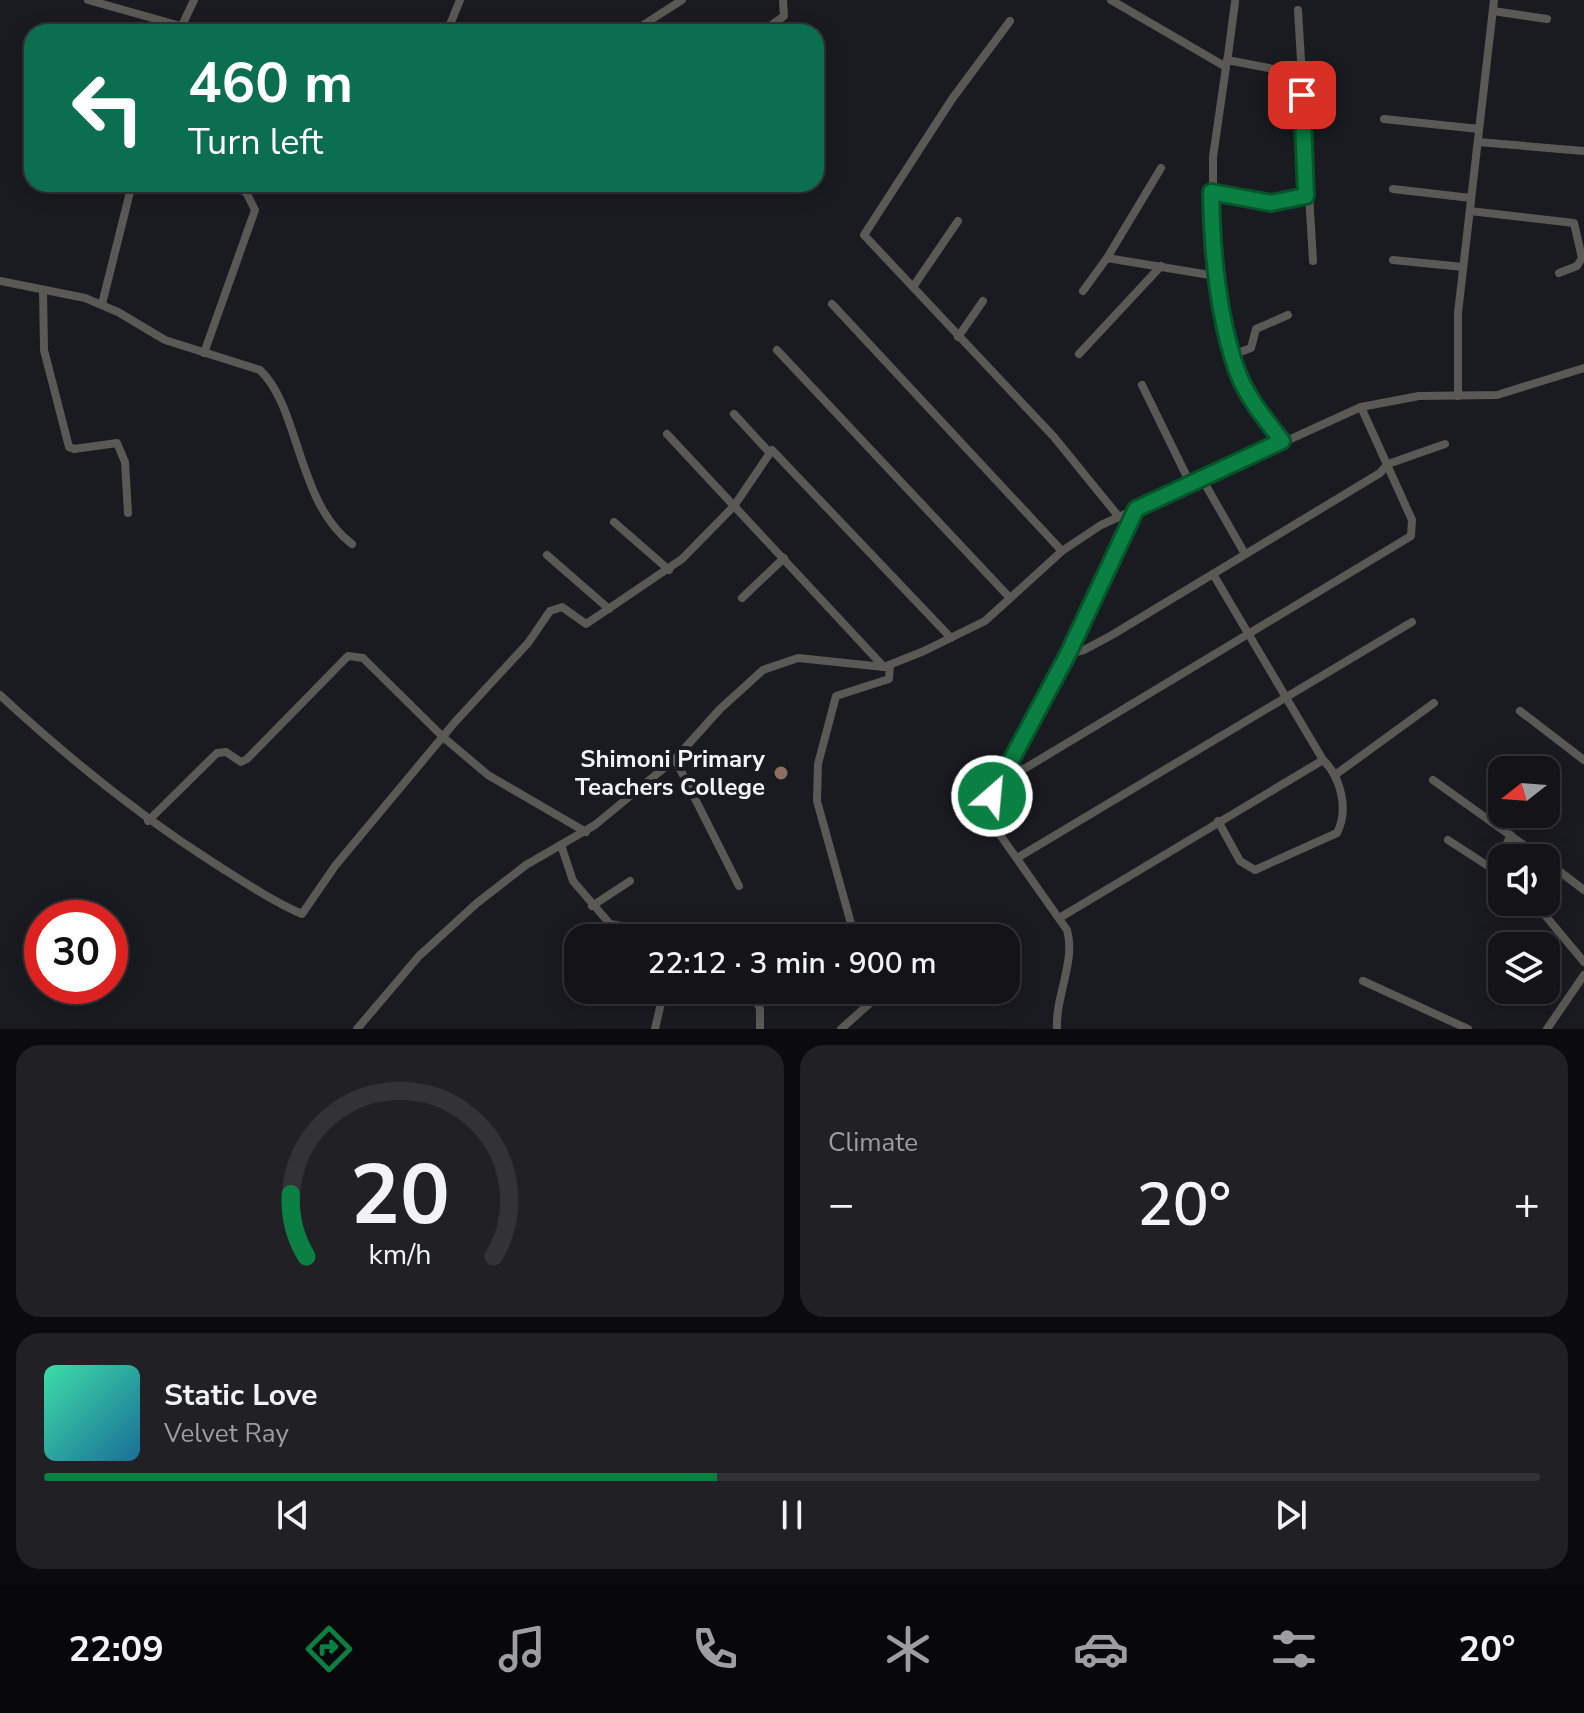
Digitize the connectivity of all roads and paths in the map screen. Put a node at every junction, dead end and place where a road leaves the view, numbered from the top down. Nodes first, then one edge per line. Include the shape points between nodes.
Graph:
1 (88, 0) edge
2 (194, 0) edge
3 (460, 0) edge
4 (682, 0) edge
5 (783, 0) edge
6 (1111, 0) edge
7 (1494, 0) edge
8 (1235, 2) edge
9 (1298, 10) dead end
10 (1493, 11) junction
11 (1547, 19) dead end
12 (1010, 21) dead end
13 (167, 24) edge
14 (182, 24) edge
15 (450, 24) edge
16 (645, 24) edge
17 (773, 24) edge
18 (1227, 64) junction
19 (1300, 74) junction
20 (1384, 119) dead end
21 (1479, 129) junction
22 (1478, 142) junction
23 (1584, 151) edge
24 (1161, 168) dead end
25 (1393, 189) dead end
26 (130, 192) edge
27 (246, 192) edge
28 (1211, 192) junction
29 (1306, 196) junction
30 (1471, 198) junction
31 (1470, 211) junction
32 (958, 221) dead end
33 (1107, 258) junction
34 (1393, 260) dead end
35 (1313, 261) dead end
36 (1161, 266) junction
37 (1463, 267) junction
38 (1559, 273) dead end
39 (1216, 276) junction
40 (0, 281) edge
41 (913, 287) junction
42 (43, 290) junction
43 (1083, 291) dead end
44 (983, 301) dead end
45 (102, 304) junction
46 (832, 304) dead end
47 (1288, 315) dead end
48 (958, 337) junction
49 (777, 350) dead end
50 (204, 353) junction
51 (1079, 354) dead end
52 (1232, 355) junction
53 (1584, 368) edge
54 (1142, 385) dead end
55 (1458, 396) junction
56 (1361, 407) junction
57 (734, 414) dead end
58 (667, 434) dead end
59 (1282, 441) junction
60 (1445, 444) dead end
61 (769, 452) junction
62 (1388, 464) junction
63 (1201, 477) junction
64 (1190, 483) junction
65 (734, 506) junction
66 (1136, 509) junction
67 (128, 513) dead end
68 (1119, 517) junction
69 (614, 522) dead end
70 (352, 544) dead end
71 (1062, 551) junction
72 (1245, 554) junction
73 (547, 555) dead end
74 (784, 558) junction
75 (669, 570) junction
76 (1213, 574) junction
77 (742, 598) dead end
78 (1010, 598) junction
79 (609, 609) junction
80 (1412, 622) dead end
81 (1250, 635) junction
82 (951, 638) junction
83 (1068, 654) junction
84 (887, 666) junction
85 (0, 695) edge
86 (1287, 697) junction
87 (1434, 703) dead end
88 (1520, 711) dead end
89 (443, 737) junction
90 (675, 759) junction
91 (1323, 760) junction
92 (1584, 760) edge
93 (1007, 768) junction
94 (1335, 775) junction
95 (1433, 780) dead end
96 (148, 821) junction
97 (1218, 821) junction
98 (586, 832) junction
99 (1511, 835) junction
100 (1448, 840) dead end
101 (1506, 844) edge
102 (1523, 844) edge
103 (561, 845) junction
104 (1017, 858) junction
105 (1488, 865) edge
106 (1560, 872) edge
107 (630, 881) dead end
108 (739, 886) dead end
109 (1584, 890) edge
110 (592, 906) junction
111 (1546, 916) edge
112 (1061, 917) junction
113 (610, 924) edge
114 (851, 924) edge
115 (1584, 962) edge
116 (1584, 975) edge
117 (1363, 981) dead end
118 (661, 1004) edge
119 (758, 1004) edge
120 (869, 1004) edge
121 (1056, 1028) edge
122 (1550, 1028) edge
123 (357, 1029) edge
124 (655, 1029) edge
125 (760, 1029) edge
126 (841, 1029) edge
127 (1468, 1029) edge

1 - 13 street
2 - 14 street
3 - 15 street
4 - 16 street
5 - 17 street via 784,16
6 - 18 street
7 - 10 street
8 - 18 street
9 - 19 street
10 - 11 street
10 - 21 street
12 - 41 street via 864,231
18 - 19 street
18 - 28 street
19 - 29 street
20 - 21 street
21 - 22 street
22 - 23 street
22 - 30 street
24 - 33 street
25 - 30 street
26 - 45 street
27 - 50 street via 255,210
28 - 29 street via 1271,203
28 - 39 street
29 - 35 street
30 - 31 street
31 - 37 street
31 - 38 street via 1574,223 1582,258
32 - 41 street
33 - 36 street
33 - 43 street
34 - 37 street
36 - 39 street
36 - 51 street
37 - 55 street
39 - 52 street
40 - 42 street
41 - 48 street
42 - 45 street
42 - 67 street via 44,350 69,447 117,443 125,462
44 - 48 street
45 - 50 street via 165,340
46 - 71 street
47 - 52 street via 1256,329 1251,348
48 - 68 street via 1054,437
49 - 78 street
50 - 70 street via 265,375 305,478
52 - 59 street via 1248,393
53 - 55 street via 1497,395
54 - 64 street
55 - 56 street via 1419,396
56 - 59 street
56 - 62 street
57 - 61 street
58 - 65 street
59 - 63 street
60 - 62 street
61 - 65 street
61 - 82 street via 778,453
62 - 72 street
62 - 81 street via 1414,526 1411,536
63 - 64 street
63 - 72 street
64 - 66 street
65 - 74 street
65 - 75 street
66 - 68 street
66 - 83 street
68 - 71 street
69 - 75 street
71 - 78 street
72 - 76 street
73 - 79 street
74 - 77 street
74 - 84 street
75 - 79 street
76 - 81 street
76 - 83 street via 1084,650
78 - 82 street via 985,621
79 - 89 street via 586,624 562,607 550,611
80 - 86 street
81 - 86 street
81 - 93 street via 1024,769
82 - 84 street
83 - 93 street
84 - 90 street via 798,658 774,664 737,692
84 - 114 street via 889,679 836,696 815,779
85 - 96 street
86 - 91 street
86 - 104 street
87 - 94 street
88 - 92 street
89 - 96 street via 363,658 348,656 247,759 241,762 226,752 217,753
89 - 96 street via 335,866 304,913
89 - 98 street via 488,775
90 - 98 street
90 - 108 street
91 - 94 street
91 - 97 street
93 - 104 street via 989,813
94 - 97 street via 1342,803 1337,833 1264,868 1243,865
95 - 99 street
97 - 112 street
98 - 103 street
99 - 101 street
99 - 102 street
100 - 105 street
103 - 110 street via 567,871
103 - 123 street via 477,903 419,956
104 - 112 street
106 - 109 street
107 - 110 street
110 - 113 street
111 - 115 street
112 - 121 street via 1070,947
116 - 122 street
117 - 127 street
118 - 124 street
119 - 125 street
120 - 126 street

